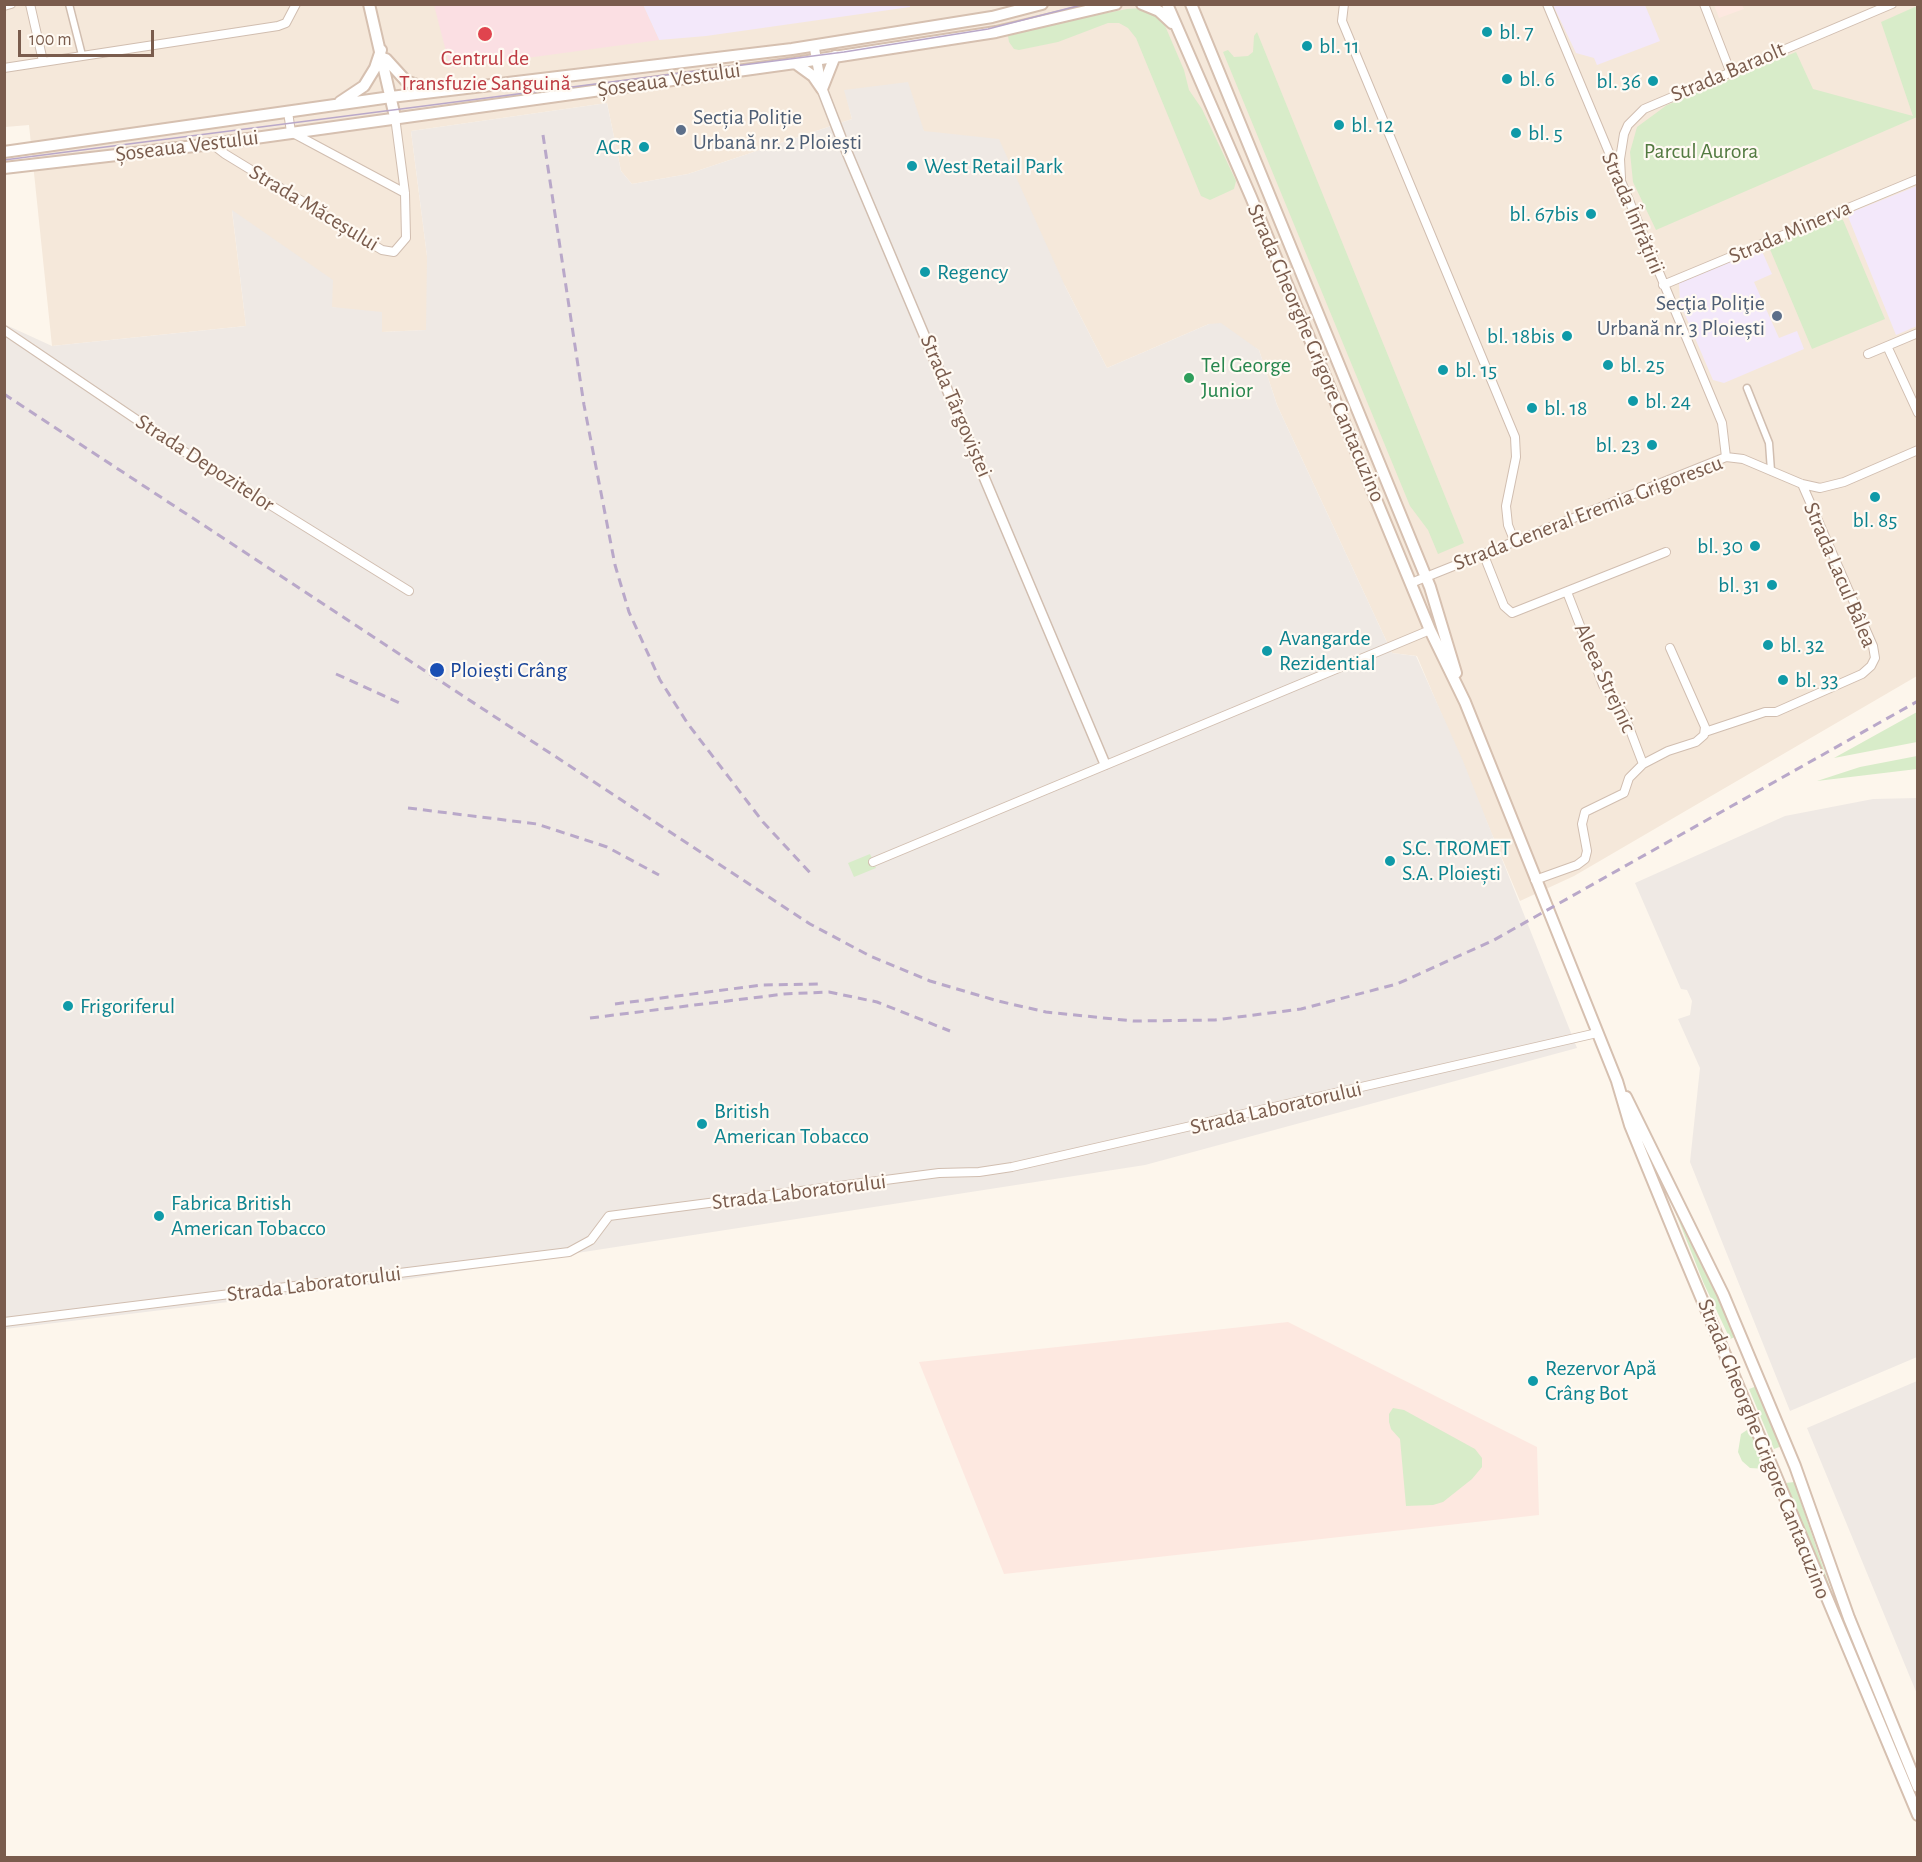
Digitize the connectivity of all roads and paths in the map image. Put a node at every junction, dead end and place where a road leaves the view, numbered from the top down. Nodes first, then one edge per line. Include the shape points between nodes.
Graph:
1 (11, 4) edge
2 (30, 4) edge
3 (69, 4) edge
4 (296, 4) edge
5 (369, 4) edge
6 (1042, 4) edge
7 (1142, 4) edge
8 (1167, 4) edge
9 (1191, 4) edge
10 (1196, 4) edge
11 (1344, 4) edge
12 (1547, 4) edge
13 (1704, 4) edge
14 (1892, 4) edge
15 (1116, 5) edge
16 (4, 6) edge
17 (1196, 18) junction
18 (1177, 28) junction
19 (814, 46) junction
20 (381, 50) junction
21 (82, 55) junction
22 (835, 57) junction
23 (816, 59) junction
24 (43, 61) junction
25 (795, 63) junction
26 (4, 68) edge
27 (1730, 71) junction
28 (822, 89) junction
29 (437, 92) junction
30 (391, 97) junction
31 (336, 104) junction
32 (288, 112) junction
33 (395, 117) junction
34 (291, 132) junction
35 (212, 144) junction
36 (4, 152) edge
37 (4, 168) edge
38 (1917, 179) edge
39 (1621, 186) junction
40 (405, 193) junction
41 (1663, 285) junction
42 (4, 330) edge
43 (1917, 333) edge
44 (1887, 346) junction
45 (1868, 354) dead end
46 (1747, 388) dead end
47 (1917, 413) edge
48 (1917, 450) edge
49 (1726, 457) junction
50 (1771, 471) junction
51 (1802, 484) junction
52 (1514, 540) junction
53 (1666, 552) dead end
54 (1483, 553) junction
55 (1426, 577) junction
56 (1412, 584) junction
57 (409, 591) dead end
58 (1567, 592) junction
59 (1442, 625) junction
60 (1430, 630) junction
61 (1670, 648) dead end
62 (1465, 702) junction
63 (1705, 732) junction
64 (1105, 764) junction
65 (1643, 764) junction
66 (873, 862) dead end
67 (1535, 880) junction
68 (1597, 1033) junction
69 (1617, 1081) junction
70 (4, 1323) edge
71 (1917, 1786) edge
72 (1917, 1815) edge

1 - 16 street
2 - 24 street
3 - 21 street
4 - 21 street via 293,15 278,26
5 - 20 main road
6 - 19 main road, Șoseaua Vestului via 992,17
7 - 18 main road via 1159,11
8 - 18 main road, Strada Gheorghe Grigore Cantacuzino
9 - 17 main road, Strada Gheorghe Grigore Cantacuzino
10 - 17 main road
11 - 52 street via 1341,15 1346,31 1515,437 1516,457 1506,506
12 - 39 street, Strada Înfrățirii
13 - 27 street
14 - 27 street, Strada Baraolt
15 - 22 main road, Șoseaua Vestului via 996,32
17 - 55 main road, Strada Gheorghe Grigore Cantacuzino
18 - 56 main road, Strada Gheorghe Grigore Cantacuzino
19 - 23 street, Strada Târgoviștei
19 - 29 main road, Șoseaua Vestului
20 - 29 main road via 406,81
20 - 30 main road
20 - 31 main road via 364,86
21 - 24 street
22 - 23 main road, Șoseaua Vestului
22 - 28 main road
23 - 25 main road, Șoseaua Vestului
23 - 28 street, Strada Târgoviștei
24 - 26 street
25 - 28 main road via 813,76
25 - 33 main road, Șoseaua Vestului
27 - 39 street, Strada Baraolt via 1653,104 1634,117 1621,147
28 - 64 street, Strada Târgoviștei
29 - 30 main road, Șoseaua Vestului
30 - 31 main road, Șoseaua Vestului
30 - 33 main road
31 - 32 main road, Șoseaua Vestului
32 - 34 street
32 - 36 main road, Șoseaua Vestului
33 - 34 main road, Șoseaua Vestului
33 - 40 street
34 - 35 main road, Șoseaua Vestului
34 - 40 street
35 - 37 main road, Șoseaua Vestului
35 - 40 street, Strada Măceșului via 388,252 400,248 406,238
38 - 41 street, Strada Minerva
39 - 41 street, Strada Înfrățirii
41 - 49 street, Strada Înfrățirii via 1722,423
42 - 57 street, Strada Depozitelor via 180,449
43 - 44 street
44 - 45 street
44 - 47 street
46 - 50 street via 1768,443
48 - 51 street, Strada General Eremia Grigorescu via 1829,488
49 - 50 street, Strada General Eremia Grigorescu via 1743,459
49 - 52 street, Strada General Eremia Grigorescu
50 - 51 street, Strada General Eremia Grigorescu
51 - 63 street, Strada Lacul Bâlea via 1875,658 1862,674 1776,712
52 - 54 street, Strada General Eremia Grigorescu
53 - 58 street
54 - 55 street, Strada General Eremia Grigorescu
54 - 58 street via 1508,611 1517,612
55 - 56 street, Strada General Eremia Grigorescu
55 - 59 main road, Strada Gheorghe Grigore Cantacuzino
56 - 60 main road, Strada Gheorghe Grigore Cantacuzino
58 - 65 street, Aleea Strejnic via 1603,685 1624,714
59 - 60 main road
59 - 62 main road, Strada Gheorghe Grigore Cantacuzino
60 - 62 main road, Strada Gheorghe Grigore Cantacuzino
60 - 64 street
61 - 63 street
62 - 67 main road, Strada Gheorghe Grigore Cantacuzino
63 - 65 street via 1696,742
64 - 66 street
65 - 67 street via 1629,778 1624,793 1585,812 1585,859
67 - 68 main road, Strada Gheorghe Grigore Cantacuzino
68 - 69 main road, Strada Gheorghe Grigore Cantacuzino
68 - 70 street, Strada Laboratorului via 1012,1167 609,1216 591,1240 569,1252
69 - 71 main road, Strada Gheorghe Grigore Cantacuzino via 1719,1285 1795,1466
69 - 72 main road, Strada Gheorghe Grigore Cantacuzino via 1630,1125

